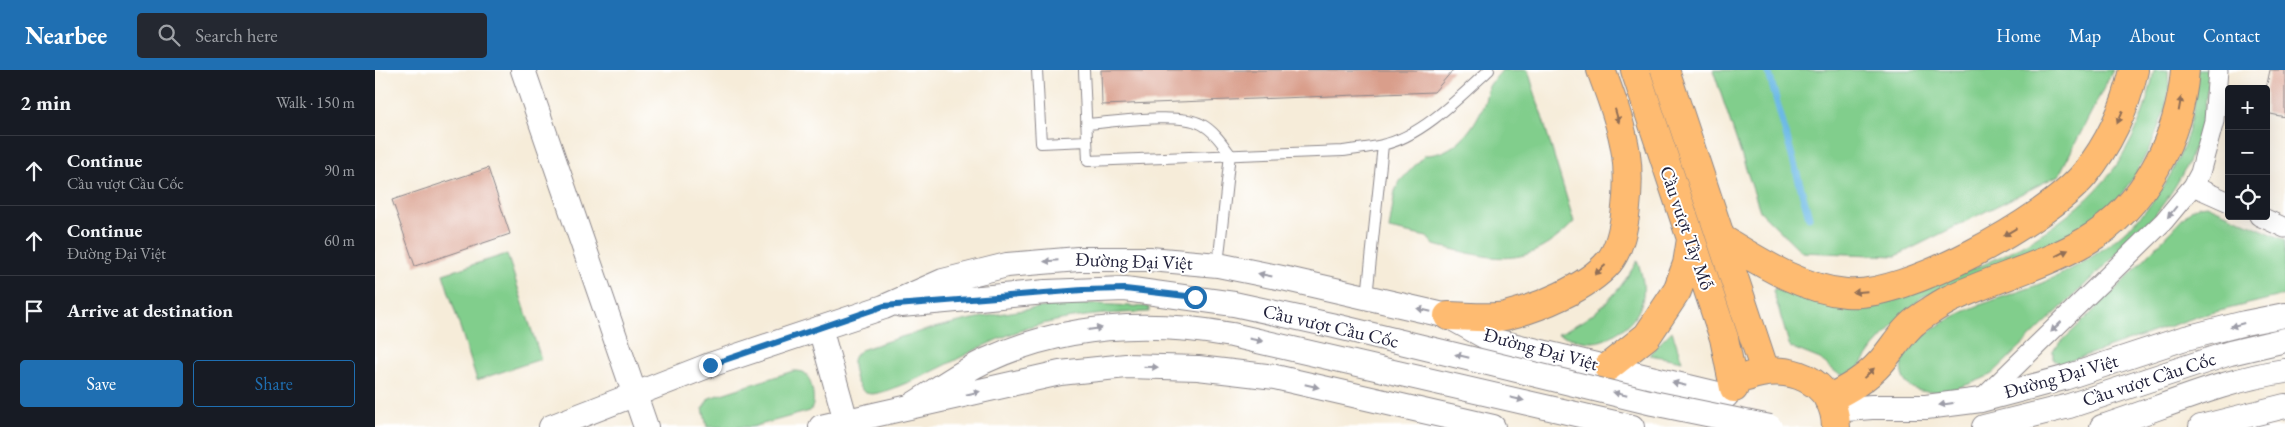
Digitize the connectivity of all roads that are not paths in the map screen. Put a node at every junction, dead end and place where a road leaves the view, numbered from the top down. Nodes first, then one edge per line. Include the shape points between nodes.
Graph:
1 (523, 70) edge
2 (1037, 70) edge
3 (1083, 70) edge
4 (1489, 70) edge
5 (1601, 70) edge
6 (1635, 70) edge
7 (1665, 70) edge
8 (2134, 70) edge
9 (2185, 70) edge
10 (2218, 70) edge
11 (1086, 124) junction
12 (1087, 141) junction
13 (1383, 145) junction
14 (1230, 154) junction
15 (2193, 186) junction
16 (2225, 200) edge
17 (2268, 220) edge
18 (2285, 228) edge
19 (1691, 238) junction
20 (1722, 238) junction
21 (1218, 265) junction
22 (1367, 297) junction
23 (884, 306) junction
24 (2285, 315) edge
25 (1448, 316) junction
26 (820, 328) junction
27 (2285, 340) edge
28 (1608, 367) junction
29 (1765, 371) junction
30 (2285, 371) edge
31 (1730, 392) junction
32 (633, 394) junction
33 (1981, 400) junction
34 (2285, 406) edge
35 (909, 407) junction
36 (1832, 412) edge
37 (847, 421) junction
38 (551, 427) edge
39 (646, 427) edge
40 (821, 427) edge
41 (1493, 427) edge
42 (1632, 427) edge
43 (1716, 427) edge
44 (1770, 427) edge
45 (1984, 427) edge
46 (2102, 427) edge
47 (2201, 427) edge

1 - 32 street
2 - 12 lane via 1041,143
3 - 11 lane
4 - 13 lane via 1410,134
5 -> 25 main road via 1627,155 1625,218 1610,261 1573,290 1528,308 1504,316
6 - 19 main road, Cầu vượt Tây Mỗ
7 - 20 main road, Cầu vượt Tây Mỗ
8 -> 20 main road via 2121,114 2105,147 2082,177 2022,225 1941,268 1874,291 1847,294 1818,288 1790,277
36 -> 9 main road via 1881,362 1915,321 1949,300 2040,264 2087,241 2122,213 2147,182 2169,144 2180,108
10 - 15 street via 2214,121 2200,174
11 - 12 lane
11 - 14 lane via 1180,118 1201,123 1217,136
12 - 14 lane via 1088,161
13 - 14 lane via 1343,151
13 - 22 lane
14 - 21 lane
15 - 16 street
15 -> 33 street via 2164,222
17 - 18 street
19 - 28 main road via 1687,264 1677,291 1647,336
19 - 31 main road, Cầu vượt Tây Mỗ via 1724,338
20 - 29 main road, Cầu vượt Tây Mỗ
22 -> 21 street, Đường Đại Việt
21 -> 23 street, Đường Đại Việt via 1150,259 1078,258 1007,265 943,281
25 -> 22 street, Đường Đại Việt
23 - 26 street, Đường Đại Việt
44 -> 23 street, Cầu vượt Cầu Cốc, bridge via 1653,403 1233,304 1125,289 1046,292
24 -> 33 street, Đường Đại Việt via 2182,339 2064,378
25 - 28 street, Đường Đại Việt via 1491,340
26 - 32 street, Đường Đại Việt
26 - 37 street
27 - 45 street, Cầu vượt Cầu Cốc via 2230,353 2069,406
31 -> 28 street, Đường Đại Việt
29 - 31 main road via 1748,377
29 - 36 main road via 1783,370 1801,375 1816,385
30 - 46 street, Cầu vượt Cầu Cốc via 2223,386
31 - 43 main road via 1719,412
32 - 38 street, Đường Đại Việt
32 - 39 street
33 -> 36 street, Đường Đại Việt via 1927,407 1871,407
34 - 47 street
35 - 37 street
35 -> 41 street via 1060,373 1126,366 1180,367 1275,377
35 -> 42 street, Cầu vượt Cầu Cốc via 984,361 1047,338 1098,328 1190,327 1315,352
37 - 40 street

